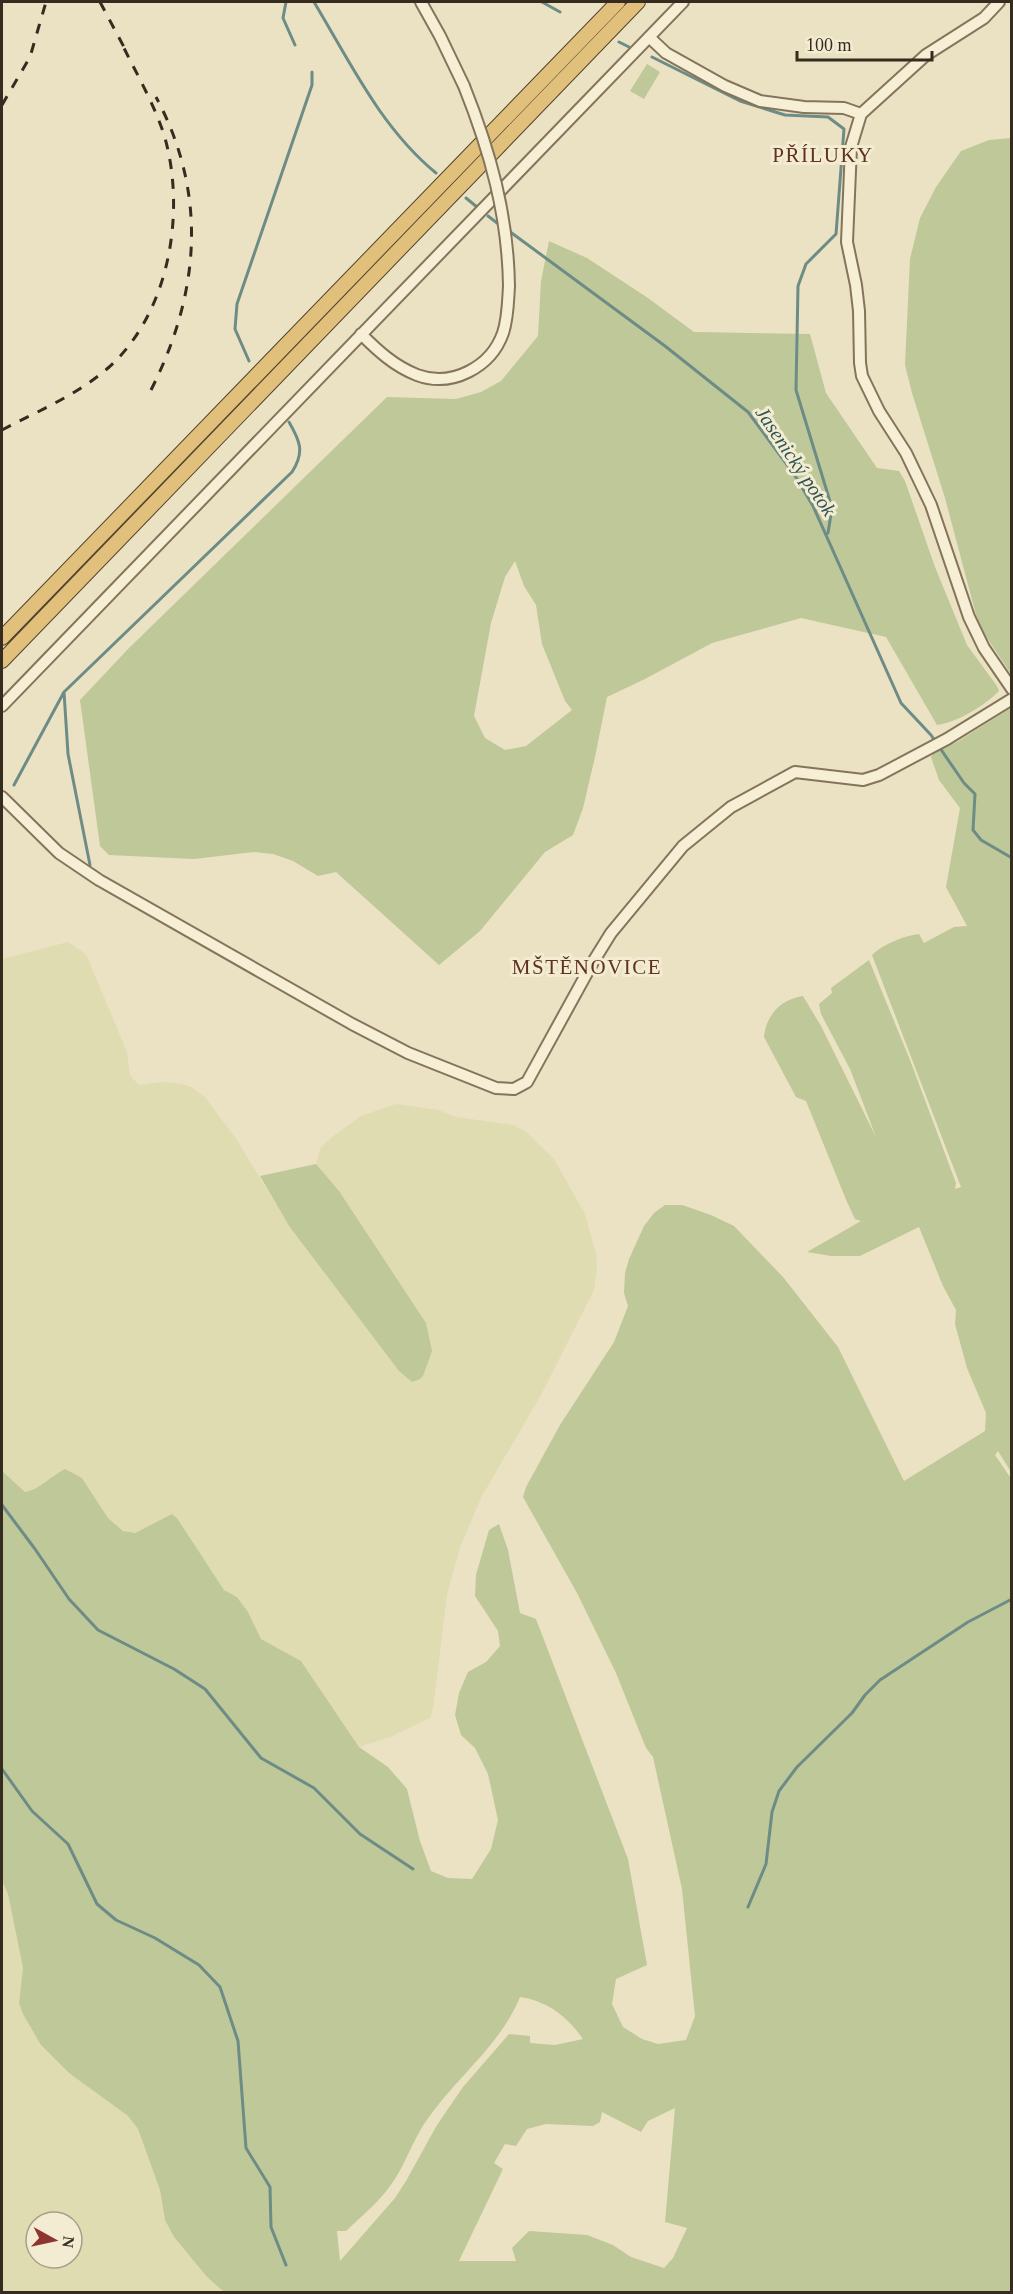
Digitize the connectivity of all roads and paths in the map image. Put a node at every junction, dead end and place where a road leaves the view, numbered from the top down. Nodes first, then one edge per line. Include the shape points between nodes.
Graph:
1 (421, 2) edge
2 (618, 2) edge
3 (638, 2) edge
4 (683, 2) edge
5 (999, 2) edge
6 (649, 37) junction
7 (861, 114) junction
8 (361, 334) junction
9 (2, 638) edge
10 (2, 661) edge
11 (1011, 688) edge
12 (1011, 699) edge
13 (2, 706) edge
14 (2, 797) edge

1 - 8 street, bridge via 464,86 497,182 509,286 505,324 496,346 480,365 449,379 428,378 408,371
2 - 9 highway
3 - 10 highway
4 - 6 street
5 - 7 street via 984,18 926,55
6 - 7 street via 666,53 725,86 760,100 804,108 844,108
6 - 8 street
7 - 11 street via 850,147 847,242 859,311 862,376 931,505 969,617
8 - 13 street
12 - 14 street via 879,775 863,780 795,772 731,807 683,846 611,933 527,1082 514,1089 496,1088 408,1053 109,886 59,853

